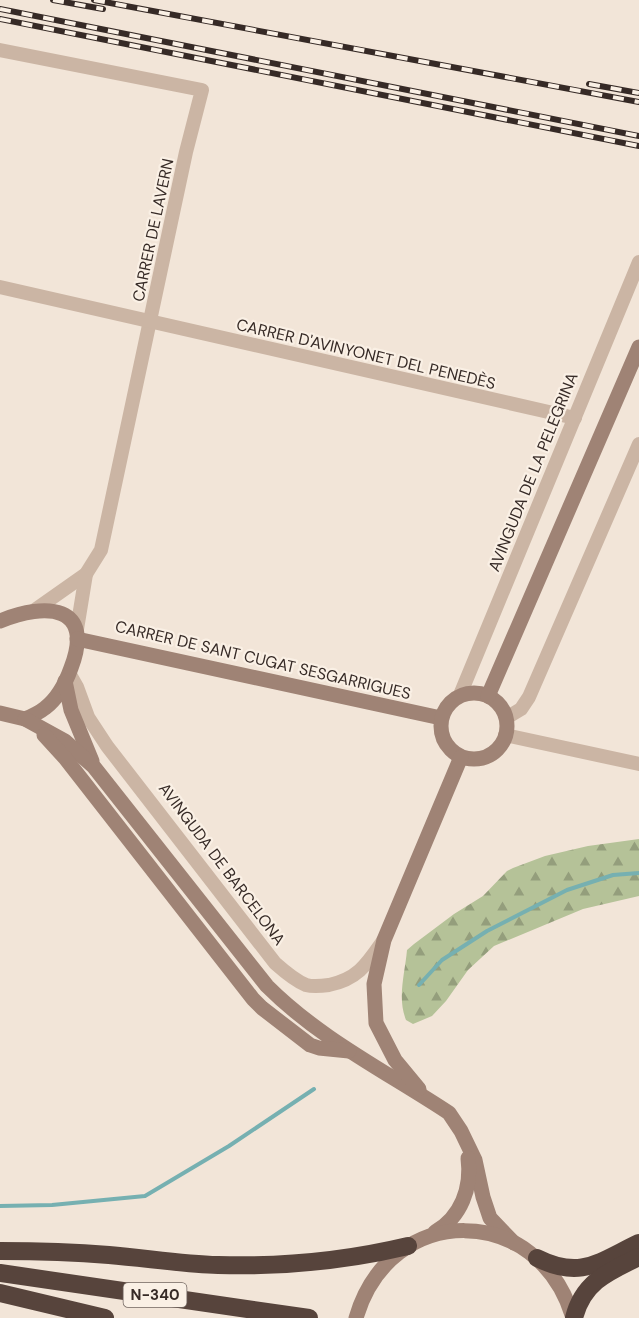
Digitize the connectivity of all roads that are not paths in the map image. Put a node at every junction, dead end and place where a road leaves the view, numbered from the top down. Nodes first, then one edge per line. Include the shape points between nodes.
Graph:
1 (0, 50) edge
2 (639, 262) edge
3 (0, 286) edge
4 (150, 321) junction
5 (639, 347) edge
6 (575, 418) junction
7 (639, 444) edge
8 (86, 574) junction
9 (32, 612) junction
10 (0, 621) edge
11 (77, 634) junction
12 (67, 677) junction
13 (460, 695) junction
14 (488, 696) junction
15 (0, 713) edge
16 (441, 718) junction
17 (506, 718) junction
18 (29, 721) junction
19 (506, 735) junction
20 (461, 756) junction
21 (639, 764) edge
22 (94, 766) junction
23 (384, 940) junction
24 (352, 1052) junction
25 (427, 1099) junction
26 (466, 1143) junction
27 (415, 1243) junction
28 (514, 1243) junction
29 (639, 1243) edge
30 (0, 1251) edge
31 (639, 1257) edge
32 (537, 1258) junction
33 (0, 1273) edge
34 (0, 1293) edge
35 (105, 1318) edge
36 (309, 1318) edge
37 (356, 1318) edge
38 (574, 1318) edge

1 - 4 street, CARRER DE LAVERN via 202,90
2 - 6 street, AVINGUDA DE LA PELEGRINA
3 - 4 street, CARRER D'AVINYONET DEL PENEDÈS
4 - 6 street, CARRER D'AVINYONET DEL PENEDÈS
4 - 8 street, CARRER DE LAVERN via 101,550
5 - 14 street
6 - 13 street, AVINGUDA DE LA PELEGRINA
7 - 17 street via 529,697 521,709
8 - 9 street, CARRER DE LAVERN
8 - 11 street, CARRER DE LAVERN
9 - 10 street
9 - 11 street via 57,611 69,617
11 - 12 street via 75,657
11 - 16 street, CARRER DE SANT CUGAT SESGARRIGUES
12 - 18 street via 45,708
12 - 22 street via 79,731
12 - 23 street, AVINGUDA DE BARCELONA via 77,687 88,717 107,746 282,970 308,986 344,982 363,968
13 - 14 street
13 - 16 street
14 - 17 street via 496,701
15 - 18 street
16 - 20 street via 442,737
17 - 19 street
18 - 22 street via 65,741
18 - 24 street via 65,758 262,1008 310,1045
19 - 20 street via 488,756
19 - 21 street
20 - 23 street
22 - 24 street via 267,986 290,1008
23 - 25 street via 374,984 376,1023 395,1060
24 - 25 street
25 - 26 street via 449,1113
26 - 27 street via 470,1167 459,1210 445,1226
26 - 28 street via 475,1160 490,1218
27 - 28 street via 449,1231 462,1231 489,1234
27 - 30 highway via 351,1258 273,1265
27 - 37 street via 393,1256 370,1284
28 - 32 street
29 - 32 highway via 599,1263 573,1269
31 - 38 highway via 593,1283 577,1305
32 - 38 street via 561,1288
33 - 36 highway, N-340
34 - 35 highway

